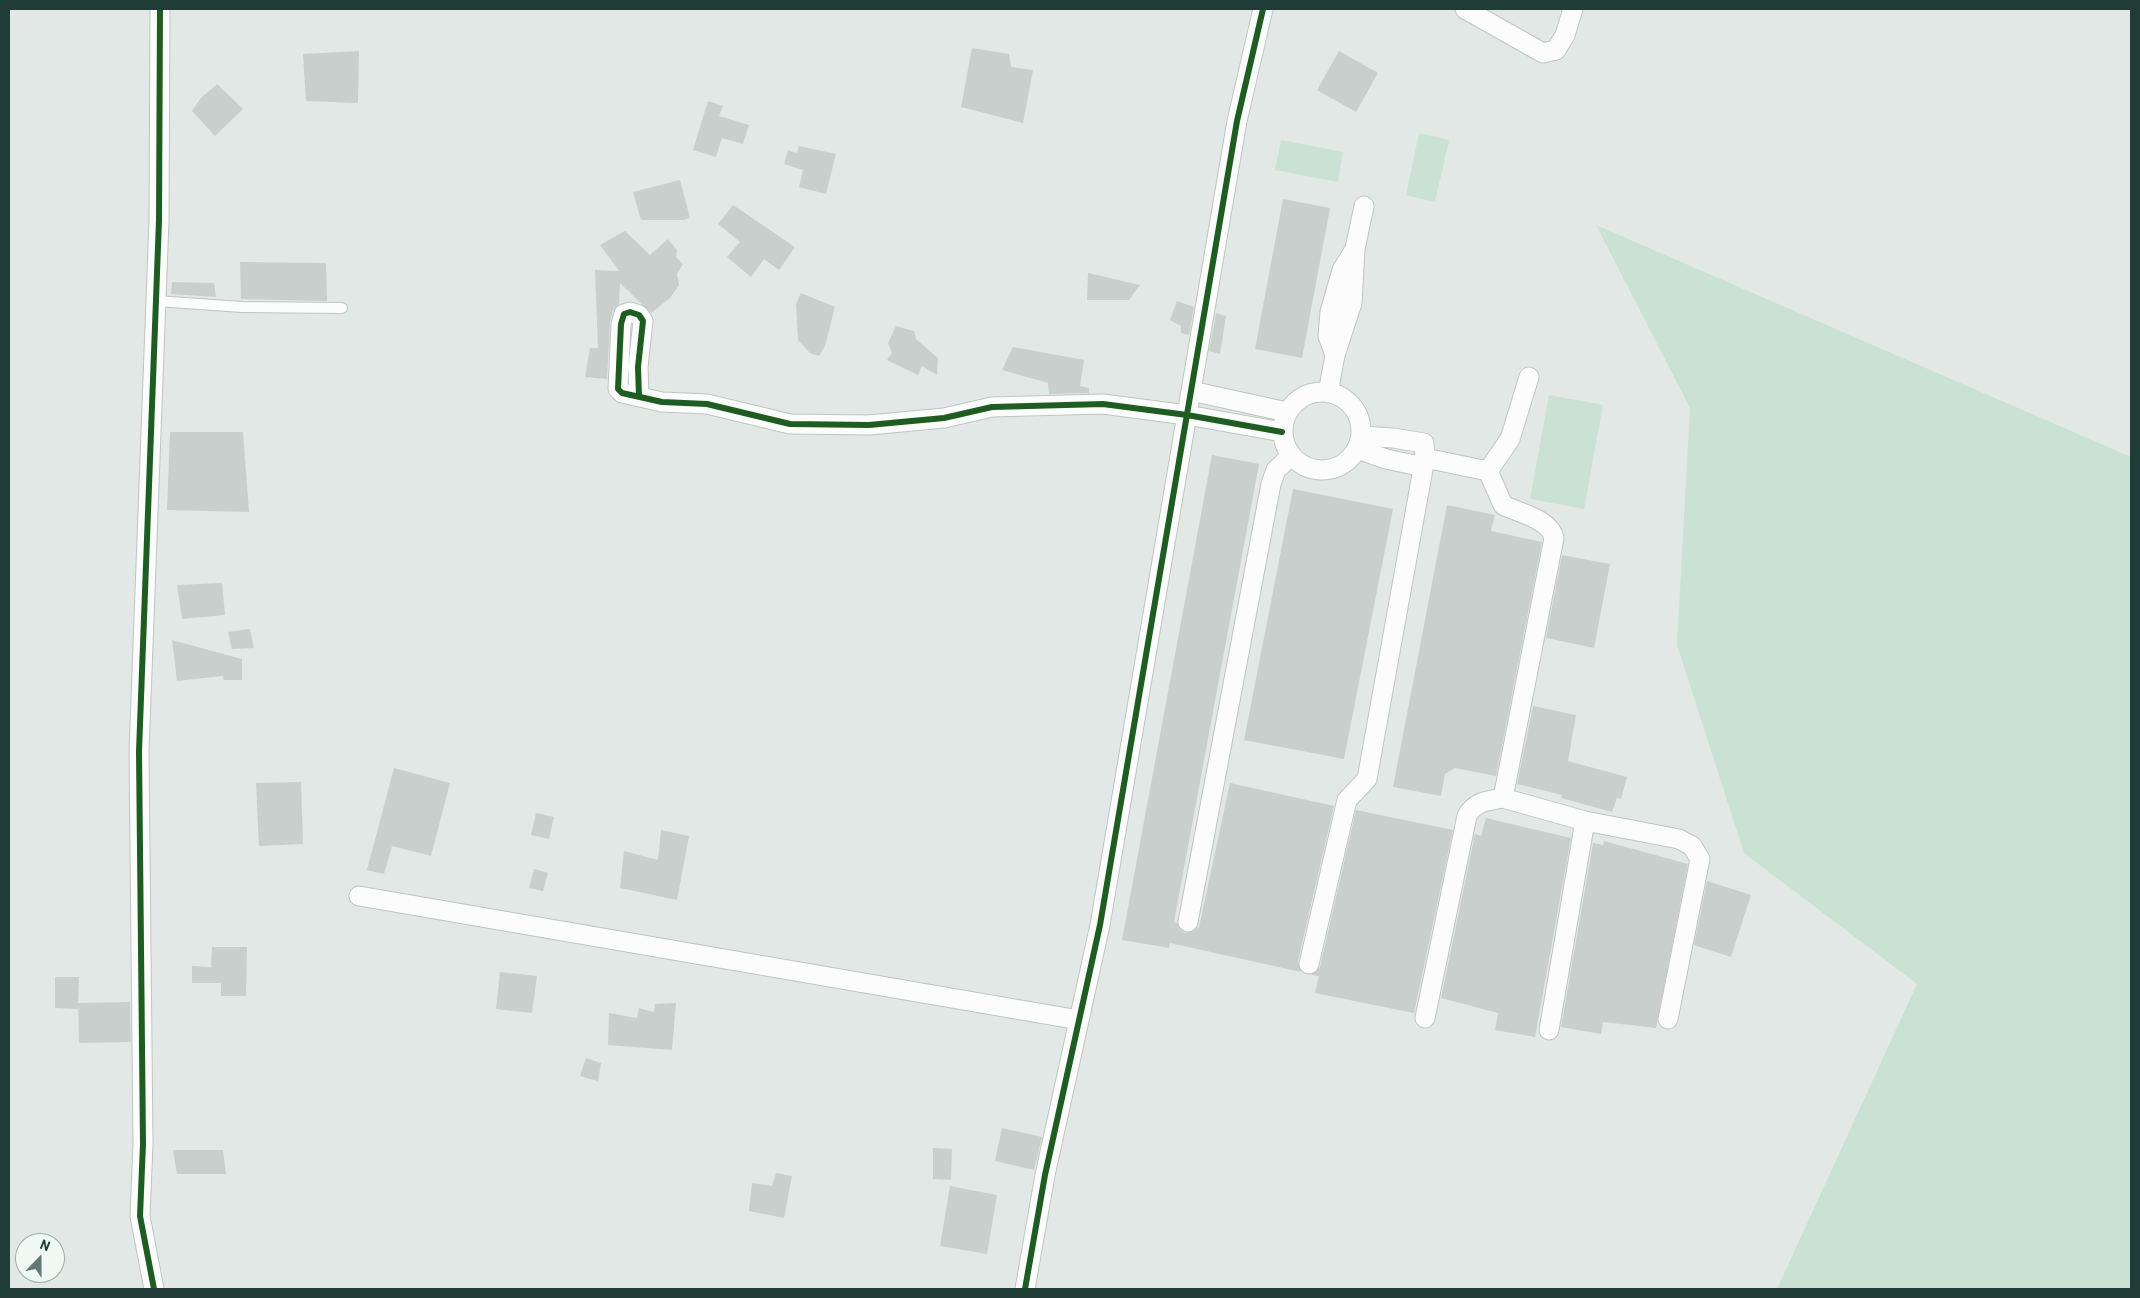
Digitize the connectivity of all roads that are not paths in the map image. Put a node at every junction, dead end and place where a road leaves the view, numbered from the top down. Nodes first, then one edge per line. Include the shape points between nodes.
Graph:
1 (160, 9) edge
2 (1263, 9) edge
3 (1465, 9) edge
4 (1573, 9) edge
5 (1364, 206) dead end
6 (156, 301) junction
7 (342, 308) dead end
8 (1530, 377) dead end
9 (1191, 390) junction
10 (1328, 393) junction
11 (638, 397) dead end
12 (1287, 412) junction
13 (1187, 415) junction
14 (1282, 432) junction
15 (1360, 442) junction
16 (1291, 456) junction
17 (1425, 458) junction
18 (1488, 471) junction
19 (1503, 798) junction
20 (1585, 821) junction
21 (359, 896) dead end
22 (1188, 922) dead end
23 (1309, 964) dead end
24 (1425, 1018) dead end
25 (1668, 1019) dead end
26 (1079, 1020) junction
27 (1549, 1030) dead end
28 (154, 1289) edge
29 (1025, 1289) edge

1 - 6 street
2 - 9 street via 1237,121
3 - 4 street via 1543,53 1556,50 1565,36
5 - 10 street via 1355,250 1342,270 1330,312 1328,336 1335,355
6 - 7 lane via 242,307
6 - 28 street via 139,751 143,1144 140,1216
8 - 18 street via 1510,440
9 - 12 street
9 - 13 street
10 - 12 street via 1313,393 1301,398
10 - 15 street via 1349,402 1357,412 1361,424
11 - 13 street via 662,402 707,404 790,424 869,425 944,418 992,407 1103,404
12 - 14 street
13 - 14 street
13 - 26 street via 1100,925
14 - 16 street
15 - 16 street via 1345,463 1327,471 1301,465
15 - 17 street via 1386,459 1419,466
16 - 22 street via 1276,470 1271,484
17 - 18 street
17 - 23 street via 1367,779 1347,800
18 - 19 street via 1503,506 1546,525 1554,538
19 - 20 street
19 - 24 street via 1482,802 1472,807 1467,816
20 - 25 street via 1679,839 1692,846 1700,859
20 - 27 street
21 - 26 street
26 - 29 street via 1045,1175

